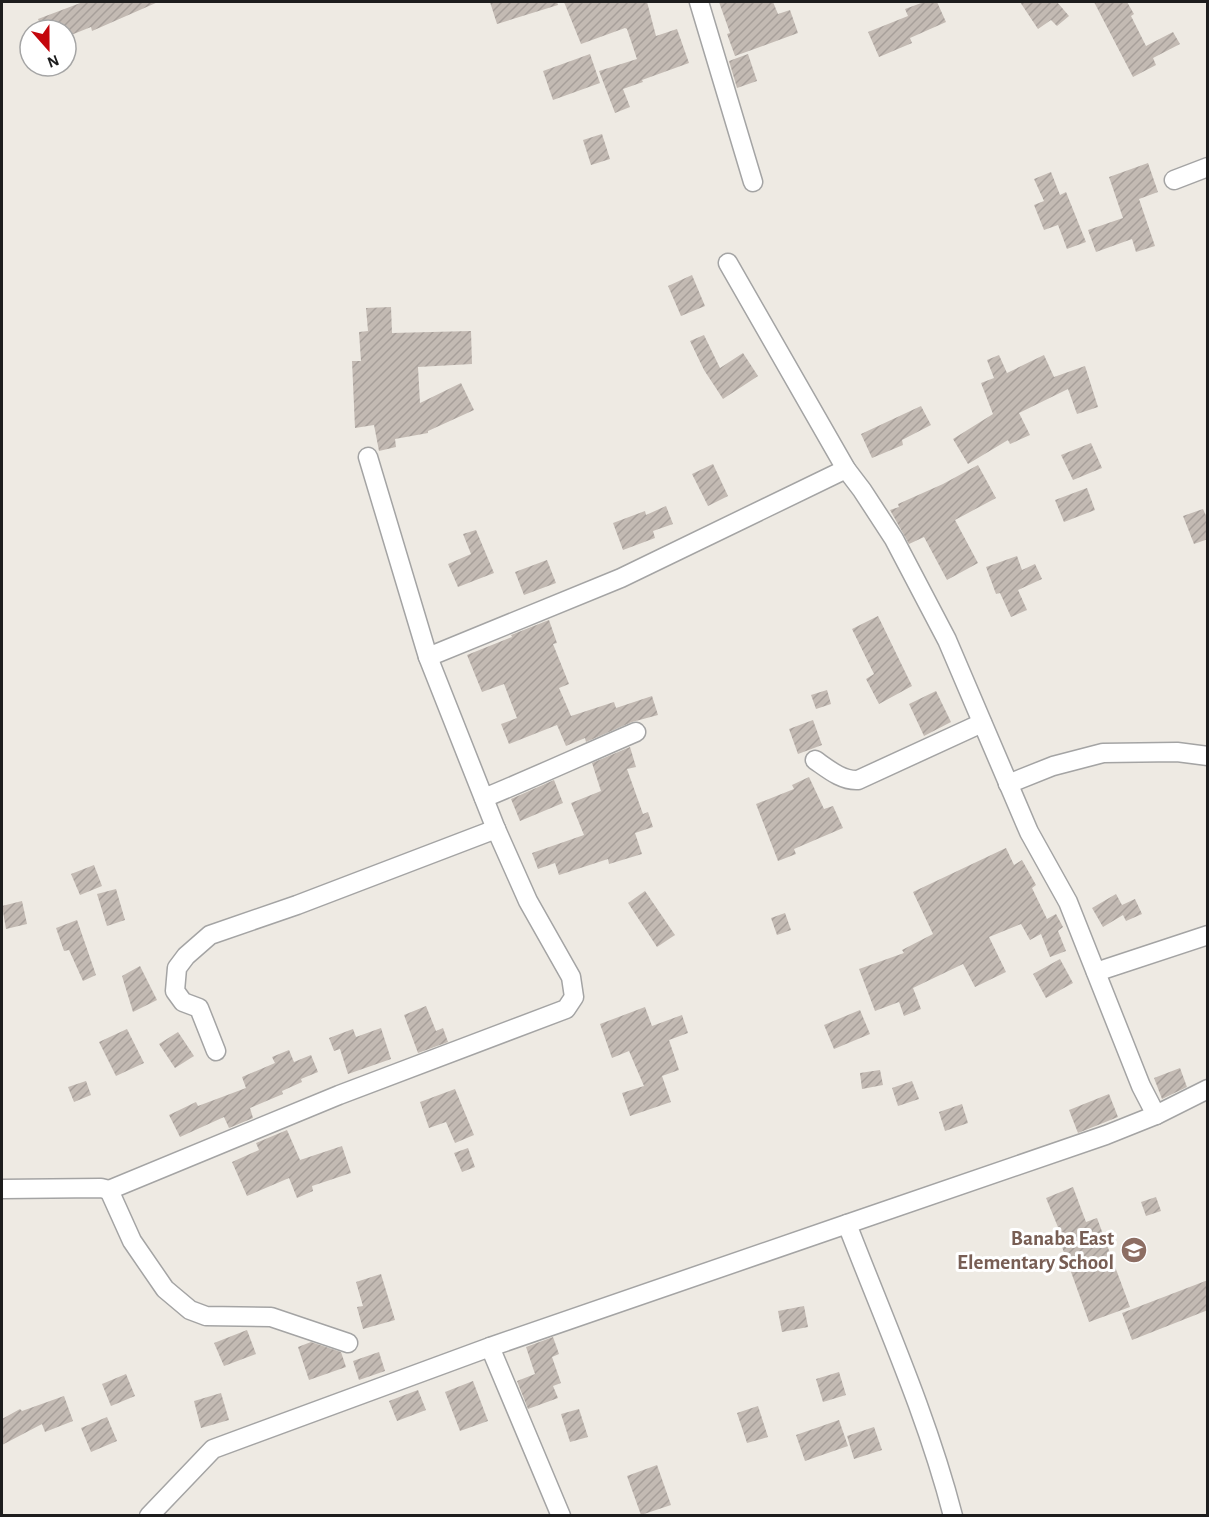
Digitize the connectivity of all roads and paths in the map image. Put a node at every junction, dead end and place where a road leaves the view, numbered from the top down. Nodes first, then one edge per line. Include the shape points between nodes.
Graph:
1 (699, 2) edge
2 (1208, 167) edge
3 (1173, 180) dead end
4 (753, 182) dead end
5 (728, 263) dead end
6 (368, 457) dead end
7 (846, 469) junction
8 (428, 657) junction
9 (982, 723) junction
10 (636, 732) dead end
11 (1208, 756) edge
12 (815, 760) dead end
13 (1008, 784) junction
14 (484, 798) junction
15 (496, 830) junction
16 (1208, 935) edge
17 (1096, 972) junction
18 (216, 1051) dead end
19 (1208, 1089) edge
20 (1156, 1115) junction
21 (2, 1189) edge
22 (109, 1191) junction
23 (847, 1224) junction
24 (348, 1343) dead end
25 (490, 1347) junction
26 (148, 1515) edge
27 (561, 1515) edge
28 (953, 1515) edge

1 - 4 street
2 - 3 street
5 - 7 street
6 - 8 street
7 - 8 street via 621,578
7 - 9 street via 894,539 934,613
8 - 14 street
9 - 12 street via 858,780 843,778
9 - 13 street
10 - 14 street
11 - 13 street via 1177,752 1103,753 1053,766
13 - 17 street via 1029,832 1068,902
14 - 15 street
15 - 18 street via 210,935 177,968 175,991 183,1002 199,1008
15 - 22 street via 528,901 571,977 574,997 566,1009 339,1095
16 - 17 street
17 - 20 street
19 - 20 street
20 - 23 street
21 - 22 street
22 - 24 street via 132,1242 165,1289 190,1310 206,1316 272,1317
23 - 25 street
23 - 28 street via 942,1472
25 - 26 street via 213,1449
25 - 27 street

